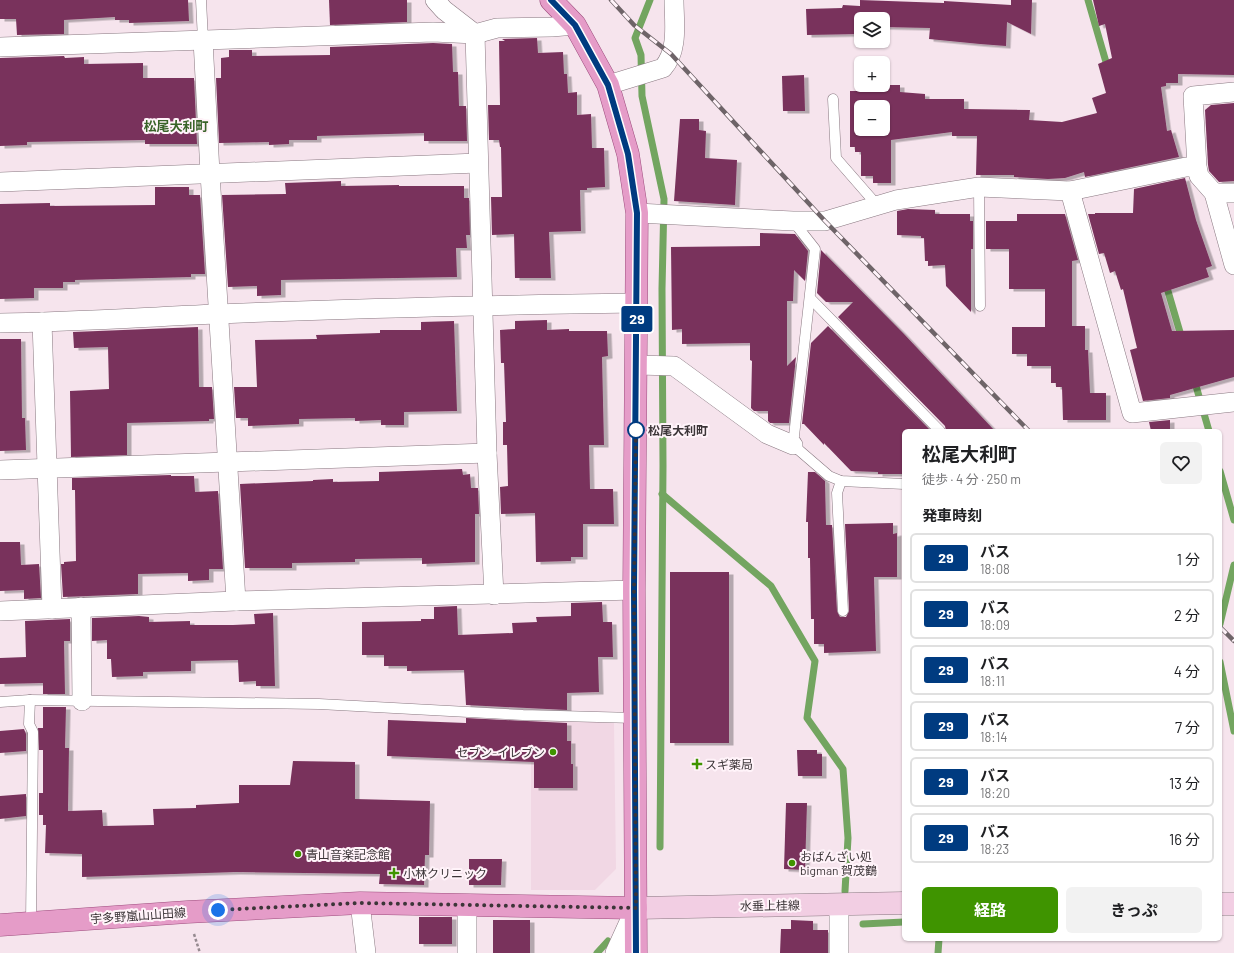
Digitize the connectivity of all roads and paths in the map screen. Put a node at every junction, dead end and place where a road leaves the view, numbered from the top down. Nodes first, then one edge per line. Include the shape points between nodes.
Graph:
1 (201, 0) edge
2 (435, 0) edge
3 (551, 0) edge
4 (674, 0) edge
5 (575, 25) junction
6 (475, 34) junction
7 (203, 40) junction
8 (0, 47) edge
9 (608, 85) junction
10 (1234, 92) edge
11 (833, 99) dead end
12 (478, 163) junction
13 (1197, 167) junction
14 (210, 173) junction
15 (0, 182) edge
16 (979, 187) junction
17 (1070, 191) junction
18 (1214, 193) junction
19 (1234, 193) edge
20 (877, 205) junction
21 (637, 213) junction
22 (793, 221) junction
23 (1234, 265) edge
24 (810, 298) junction
25 (637, 303) junction
26 (484, 306) junction
27 (980, 306) dead end
28 (218, 314) junction
29 (42, 322) junction
30 (0, 323) edge
31 (637, 365) junction
32 (1234, 402) edge
33 (938, 429) edge
34 (793, 445) junction
35 (487, 453) junction
36 (228, 463) junction
37 (46, 468) junction
38 (0, 470) edge
39 (841, 481) junction
40 (902, 484) edge
41 (634, 590) junction
42 (494, 595) junction
43 (236, 601) junction
44 (81, 607) junction
45 (52, 609) junction
46 (0, 611) edge
47 (843, 611) dead end
48 (30, 700) junction
49 (82, 701) junction
50 (0, 702) edge
51 (635, 718) junction
52 (360, 903) junction
53 (902, 903) edge
54 (839, 904) junction
55 (1222, 904) edge
56 (1234, 904) edge
57 (467, 905) junction
58 (636, 908) junction
59 (31, 923) junction
60 (0, 925) edge
61 (366, 953) edge
62 (467, 953) edge
63 (615, 953) edge
64 (636, 953) edge
65 (839, 953) edge

1 - 7 lane
2 - 6 street
3 - 5 main road
4 - 9 street via 673,48 667,63 663,68
5 - 6 street via 496,28
5 - 9 main road
6 - 7 street via 433,32
6 - 12 street
7 - 8 street
7 - 14 street
9 - 21 main road via 628,154
10 - 13 street via 1193,96
11 - 20 lane via 836,158
12 - 14 street
12 - 26 street
13 - 17 street via 1186,167
13 - 18 street via 1199,176
14 - 15 street
14 - 28 street
16 - 17 street
16 - 20 street
16 - 27 lane
17 - 32 street via 1132,413
18 - 19 street
18 - 23 street
20 - 22 street via 825,221
21 - 22 street
21 - 25 main road
22 - 24 lane via 816,249
24 - 33 lane
24 - 34 lane
25 - 26 street
25 - 31 main road
26 - 28 street
26 - 35 street
28 - 29 street
28 - 36 street
29 - 30 street
29 - 37 street
31 - 34 street via 674,366 767,434
31 - 41 main road
34 - 39 lane via 829,476
35 - 36 street
35 - 42 street
36 - 37 street
36 - 43 street
37 - 38 street
37 - 45 street
39 - 40 lane
39 - 47 lane via 837,493
41 - 42 street
41 - 51 main road
42 - 43 street
43 - 44 street
44 - 45 street
44 - 49 street
45 - 46 street
48 - 49 lane
48 - 50 lane
48 - 59 lane via 29,724 33,732
49 - 51 lane via 319,704
51 - 58 main road
52 - 57 main road, 宇多野嵐山山田線
52 - 59 main road, 宇多野嵐山山田線
52 - 61 street
53 - 54 main road, 水垂上桂線
54 - 58 main road, 水垂上桂線
54 - 65 street
55 - 56 main road
57 - 58 main road, 宇多野嵐山山田線
57 - 62 street
58 - 63 street
58 - 64 main road
59 - 60 main road, 宇多野嵐山山田線

